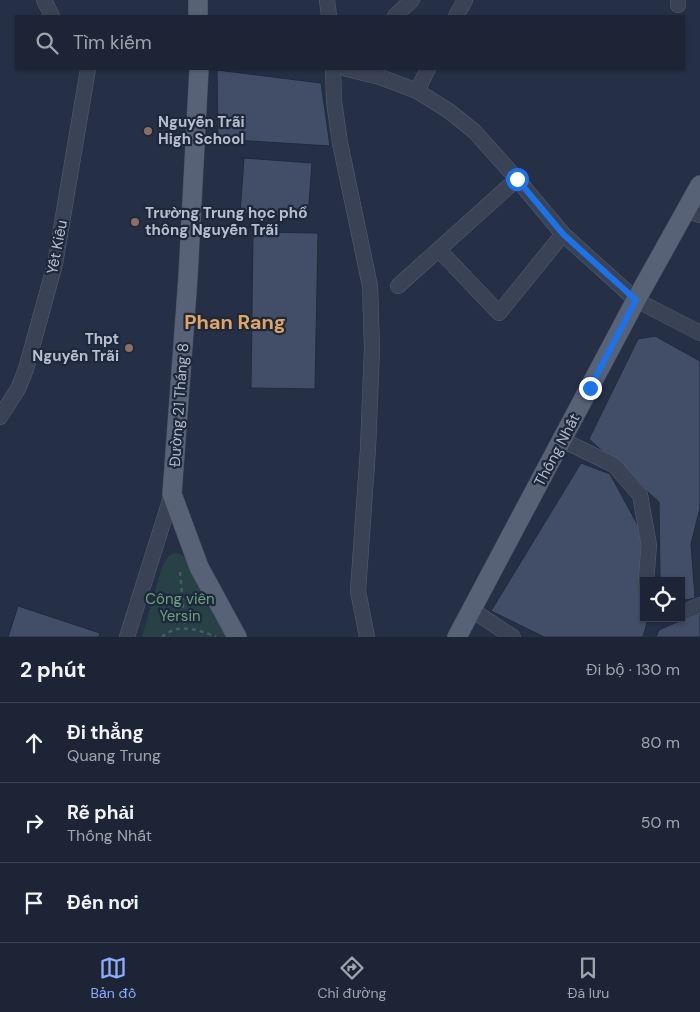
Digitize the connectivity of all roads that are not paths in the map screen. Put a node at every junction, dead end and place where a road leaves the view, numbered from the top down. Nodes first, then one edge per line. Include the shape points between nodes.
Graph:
1 (44, 0) edge
2 (198, 0) edge
3 (327, 0) edge
4 (412, 0) edge
5 (465, 0) edge
6 (52, 15) edge
7 (198, 15) edge
8 (329, 15) edge
9 (396, 15) edge
10 (457, 15) edge
11 (88, 70) edge
12 (199, 70) edge
13 (332, 70) edge
14 (355, 70) edge
15 (428, 70) edge
16 (417, 91) junction
17 (517, 179) junction
18 (700, 185) edge
19 (693, 213) edge
20 (563, 234) junction
21 (439, 250) junction
22 (398, 286) dead end
23 (636, 300) junction
24 (700, 333) edge
25 (0, 417) edge
26 (562, 440) junction
27 (172, 494) junction
28 (646, 577) edge
29 (700, 606) edge
30 (472, 610) junction
31 (685, 612) edge
32 (127, 637) edge
33 (237, 637) edge
34 (367, 637) edge
35 (457, 637) edge
36 (513, 637) edge

1 - 6 street
2 - 7 main road
3 - 8 street
4 - 9 street
5 - 10 street
11 - 25 street, Yết Kiêu via 56,264 29,361 18,389
12 - 27 main road, Đường 21 Tháng 8
13 - 34 street via 340,143 370,286 372,348 358,591
14 - 16 street
15 - 16 street
16 - 17 street via 474,131
17 - 20 street
17 - 21 street
18 - 19 main road, Thống Nhất
19 - 23 main road, Thống Nhất
20 - 21 street via 499,313
20 - 23 street
21 - 22 street
23 - 24 street
23 - 26 main road, Thống Nhất
26 - 28 street via 614,465 640,495 649,545
26 - 30 main road, Thống Nhất
27 - 32 street
27 - 33 main road, Đường 21 Tháng 8 via 199,567
29 - 31 street
30 - 35 main road, Thống Nhất
30 - 36 street

